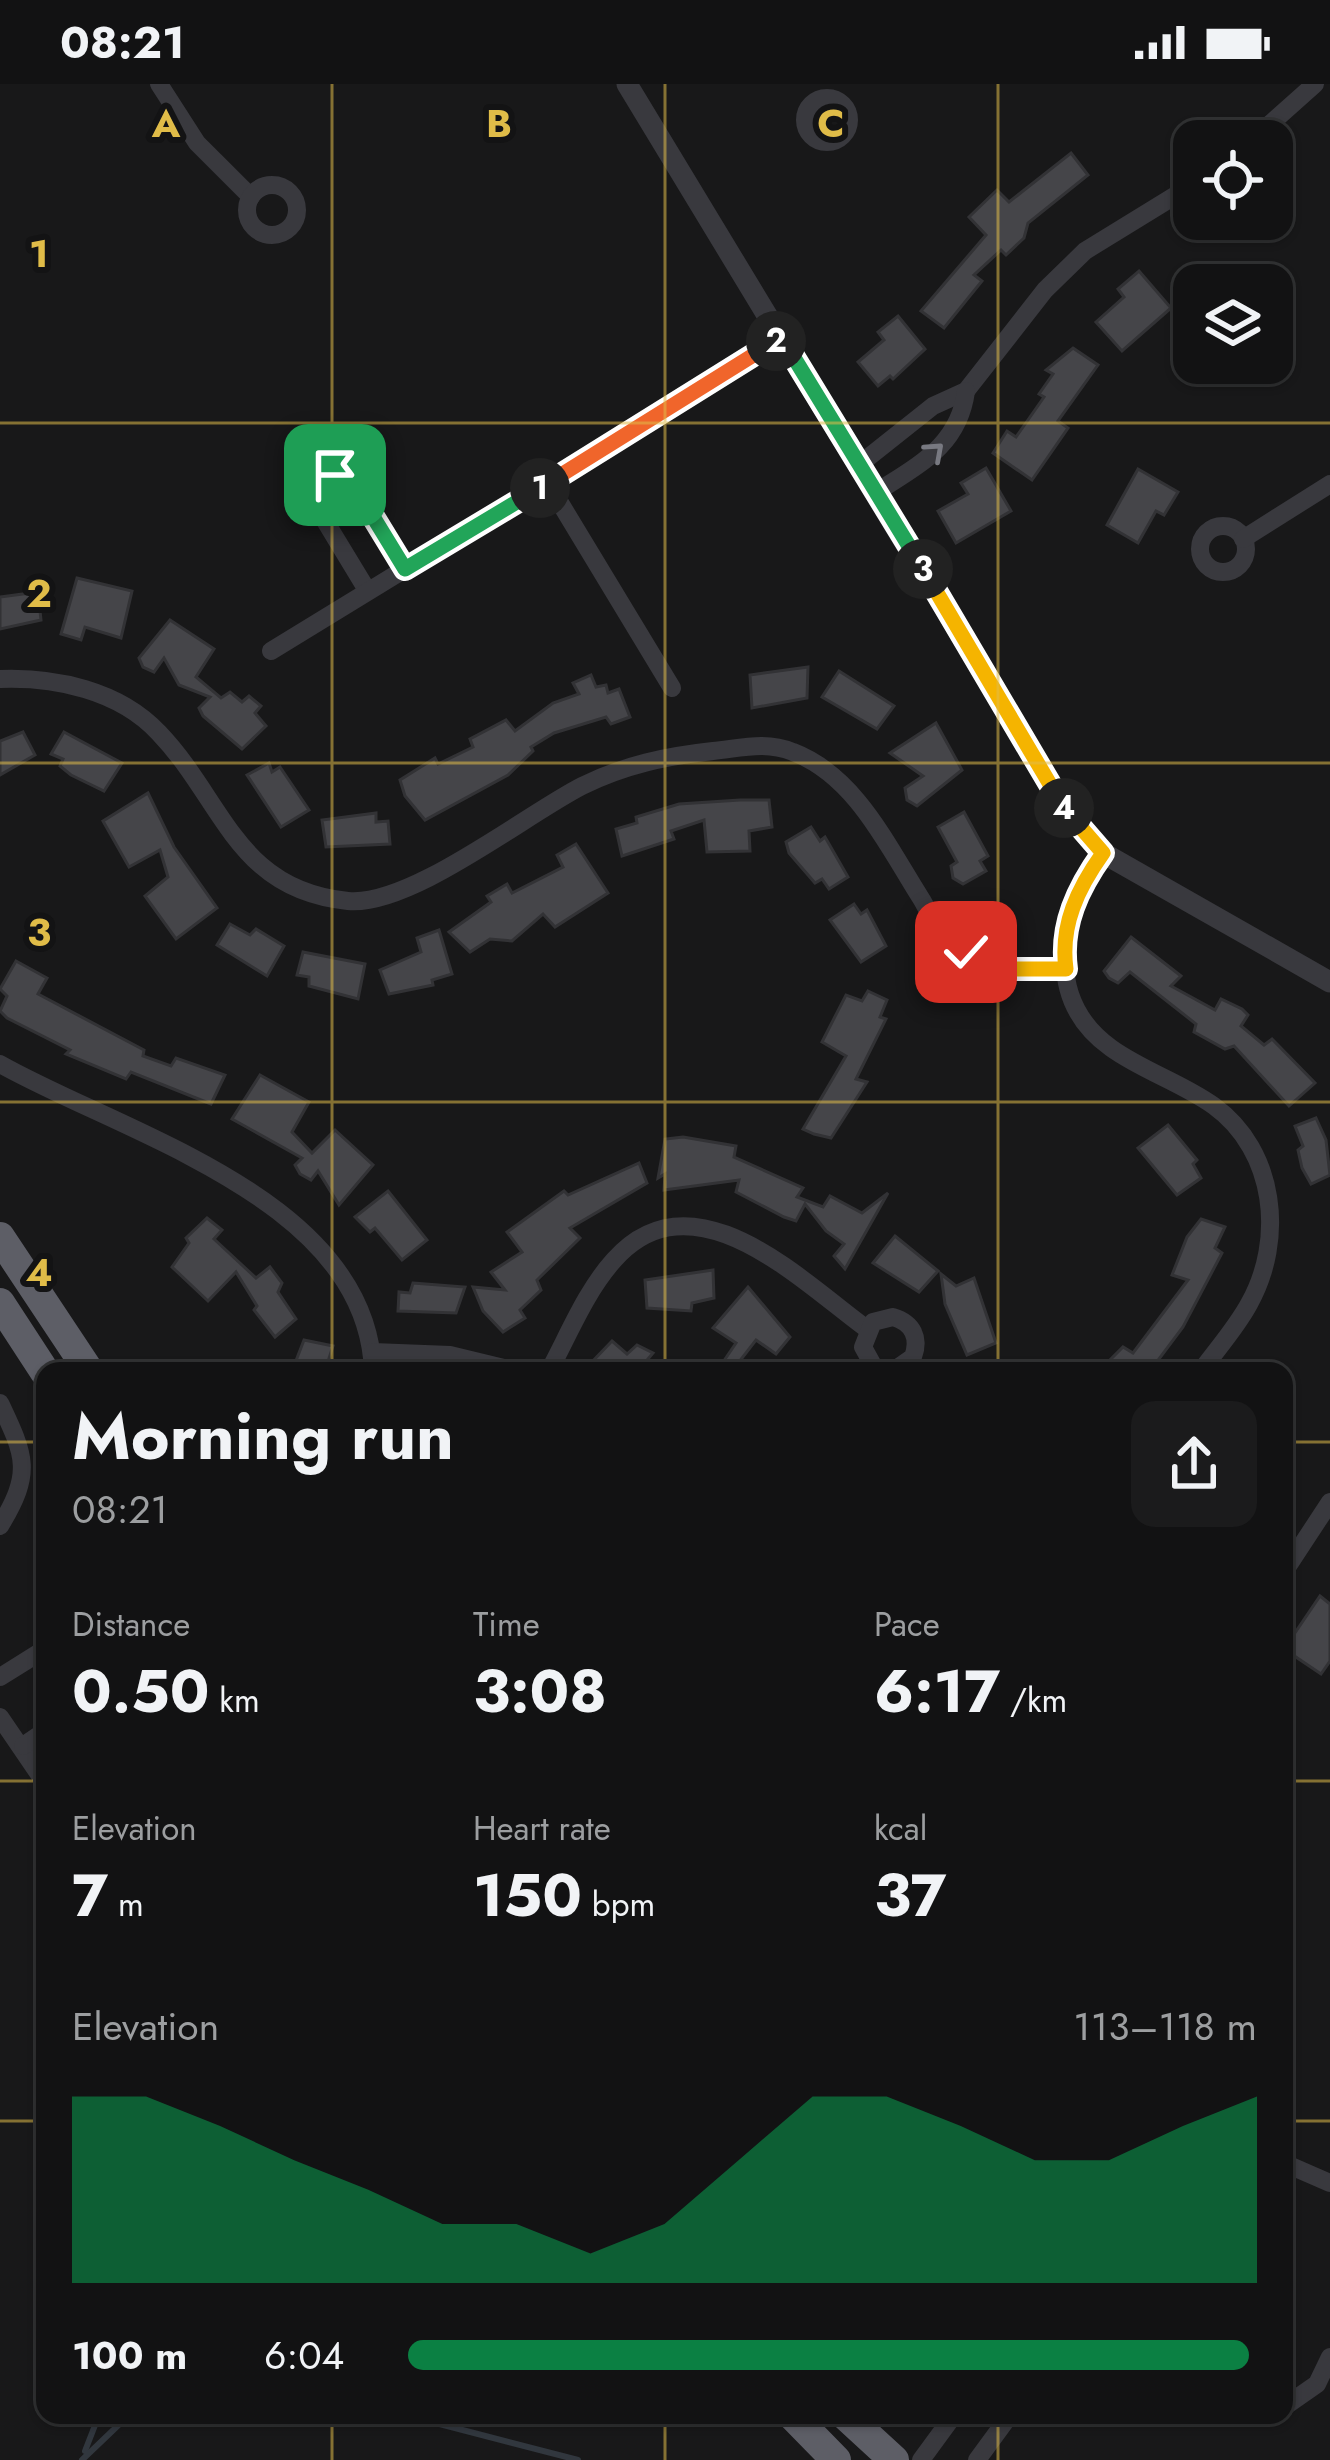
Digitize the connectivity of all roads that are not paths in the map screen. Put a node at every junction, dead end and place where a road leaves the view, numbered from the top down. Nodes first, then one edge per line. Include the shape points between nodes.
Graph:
1 (159, 84) edge
2 (627, 84) edge
3 (1315, 84) edge
4 (1275, 120) edge
5 (250, 197) dead end
6 (1173, 197) edge
7 (782, 338) junction
8 (966, 391) junction
9 (860, 464) junction
10 (548, 483) junction
11 (1330, 484) edge
12 (878, 492) junction
13 (1244, 539) dead end
14 (405, 569) junction
15 (367, 590) junction
16 (271, 651) dead end
17 (0, 679) edge
18 (672, 688) dead end
19 (1103, 853) junction
20 (1066, 969) junction
21 (1330, 982) edge
22 (0, 1064) edge
23 (0, 1238) edge
24 (0, 1303) edge
25 (867, 1329) junction
26 (373, 1361) edge
27 (38, 1362) edge
28 (83, 1362) edge
29 (479, 1362) edge
30 (554, 1362) edge
31 (872, 1362) edge
32 (906, 1362) edge
33 (1207, 1362) edge
34 (0, 1403) edge
35 (1330, 1502) edge
36 (0, 1526) edge
37 (1293, 1558) edge
38 (36, 1655) edge
39 (0, 1677) edge
40 (0, 1717) edge
41 (36, 1737) edge
42 (23, 1746) junction
43 (36, 1768) edge
44 (1293, 2167) edge
45 (1330, 2183) edge
46 (1330, 2357) edge
47 (1293, 2401) edge
48 (800, 2424) edge
49 (855, 2424) edge
50 (947, 2424) edge
51 (1003, 2424) edge
52 (836, 2460) edge
53 (894, 2460) edge
54 (921, 2460) edge
55 (977, 2460) edge

1 - 5 street via 197,143
2 - 7 street
3 - 4 street
6 - 8 street via 1085,251
7 - 9 street
7 - 10 street
8 - 9 street via 933,406
12 -> 8 street via 941,448 962,418
9 - 12 street
10 - 14 street
10 - 18 street
11 - 13 street
12 - 19 street via 1042,775
14 - 15 street
14 - 15 street via 351,482 326,476 314,486 314,501
15 - 16 street
17 - 20 street via 73,685 136,714 160,733 262,869 310,894 354,902 444,869 585,784 661,756 767,744 844,784 951,945 1009,969
19 - 20 street via 1079,887 1062,943
19 - 21 street
20 - 33 street via 1078,1006 1108,1046 1231,1120 1265,1174 1268,1234 1259,1283
22 - 26 street via 258,1193 314,1243 361,1310
23 - 28 highway
24 - 27 highway
25 - 30 street via 749,1244 709,1228 673,1227 617,1256
25 - 31 street via 863,1347
25 - 32 street via 893,1317 915,1334
26 - 29 street via 450,1355
34 - 36 street via 26,1456
35 - 37 street
38 - 39 street
40 - 42 street
41 - 42 street
42 - 43 street
44 - 45 street
46 - 47 street via 1316,2384
48 - 52 highway
49 - 53 highway
50 - 54 street
51 - 55 street

